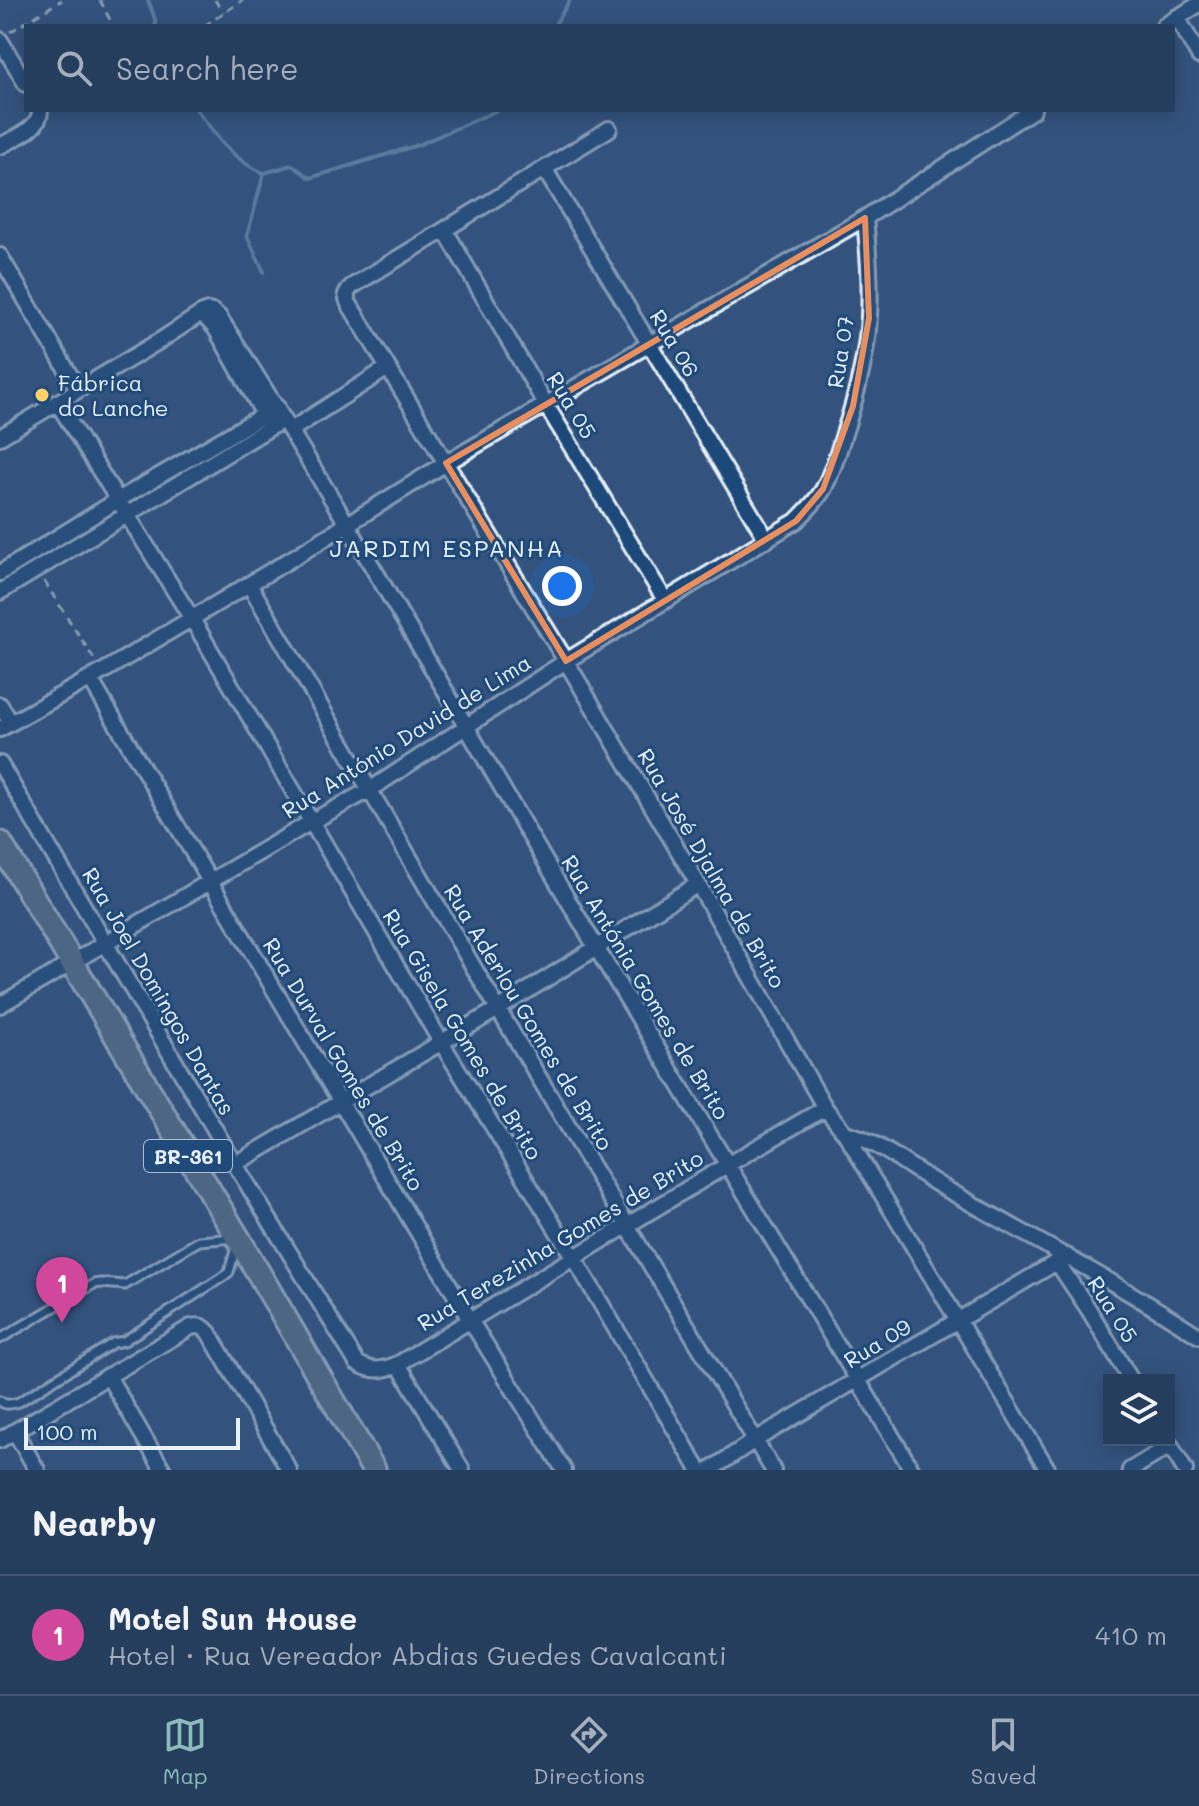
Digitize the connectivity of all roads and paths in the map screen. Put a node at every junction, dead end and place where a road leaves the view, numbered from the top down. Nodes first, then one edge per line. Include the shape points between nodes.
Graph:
1 (62, 0) edge
2 (100, 0) edge
3 (215, 0) edge
4 (243, 0) edge
5 (1199, 4) edge
6 (223, 13) junction
7 (1177, 17) junction
8 (112, 24) edge
9 (207, 24) edge
10 (1167, 24) edge
11 (0, 39) edge
12 (1199, 56) edge
13 (24, 81) edge
14 (40, 112) edge
15 (1030, 112) edge
16 (609, 129) dead end
17 (0, 146) edge
18 (545, 170) junction
19 (865, 218) junction
20 (445, 230) junction
21 (0, 256) edge
22 (650, 344) junction
23 (386, 369) junction
24 (78, 389) junction
25 (57, 402) junction
26 (546, 405) junction
27 (277, 420) junction
28 (0, 437) edge
29 (446, 463) junction
30 (823, 489) joint
31 (118, 500) junction
32 (127, 515) junction
33 (348, 524) junction
34 (767, 540) junction
35 (37, 569) junction
36 (0, 573) edge
37 (249, 584) junction
38 (0, 592) edge
39 (665, 600) junction
40 (192, 619) junction
41 (566, 661) junction
42 (96, 676) junction
43 (0, 705) edge
44 (6, 726) edge
45 (468, 727) junction
46 (0, 764) edge
47 (371, 789) junction
48 (311, 822) junction
49 (0, 843) edge
50 (210, 882) junction
51 (698, 884) junction
52 (105, 942) junction
53 (596, 948) junction
54 (72, 962) junction
55 (0, 1005) edge
56 (498, 1009) junction
57 (441, 1042) junction
58 (341, 1102) junction
59 (825, 1108) junction
60 (845, 1133) junction
61 (235, 1164) junction
62 (727, 1165) junction
63 (628, 1226) junction
64 (238, 1238) junction
65 (574, 1258) junction
66 (1062, 1259) junction
67 (470, 1320) junction
68 (958, 1320) junction
69 (1199, 1336) edge
70 (0, 1339) edge
71 (398, 1364) junction
72 (1127, 1374) edge
73 (108, 1376) junction
74 (858, 1380) junction
75 (0, 1401) edge
76 (15, 1432) junction
77 (0, 1440) edge
78 (755, 1440) junction
79 (1165, 1446) edge
80 (1171, 1446) edge
81 (37, 1470) edge
82 (163, 1470) edge
83 (289, 1470) edge
84 (374, 1470) edge
85 (462, 1470) edge
86 (564, 1470) edge
87 (699, 1470) edge
88 (710, 1470) edge
89 (773, 1470) edge
90 (912, 1470) edge
91 (1048, 1470) edge
92 (1130, 1470) edge
93 (1185, 1470) edge

1 - 11 path
2 - 8 path
3 - 6 path
4 - 6 path
5 - 7 street
6 - 9 path
7 - 10 street
7 - 12 street
11 - 13 street
14 - 17 street via 35,125
15 - 19 street
16 - 18 street
18 - 20 street
18 - 22 street, Rua 06
19 - 22 street
19 - 30 street, Rua 07 via 869,318 862,365
20 - 23 street, Rua José Djalma de Brito via 346,294
20 - 26 street, Rua 05
21 - 24 street
22 - 26 street
22 - 34 street, Rua 06
23 - 27 street
23 - 29 street, Rua José Djalma de Brito
24 - 25 street
24 - 27 street, Rua Antónia Gomes de Brito via 208,311 219,317
25 - 28 street
25 - 31 street, Rua Gisela Gomes de Brito
26 - 29 street
26 - 39 street, Rua 05
27 - 31 street
27 - 32 street
27 - 33 street, Rua Antónia Gomes de Brito
29 - 33 street
29 - 41 street, Rua José Djalma de Brito
30 - 34 street, Rua António David de Lima via 796,521
31 - 32 street, Rua Gisela Gomes de Brito
31 - 36 street
32 - 35 street
32 - 40 street, Rua Gisela Gomes de Brito
33 - 37 street
33 - 45 street, Rua Antónia Gomes de Brito
34 - 39 street, Rua António David de Lima
35 - 38 street
35 - 42 path
37 - 40 street
37 - 47 street, Rua Aderlou Gomes de Brito
39 - 41 street, Rua António David de Lima
40 - 42 street
40 - 48 street, Rua Gisela Gomes de Brito
41 - 45 street, Rua António David de Lima
41 - 51 street, Rua José Djalma de Brito
42 - 44 street
42 - 50 street, Rua Durval Gomes de Brito
43 - 44 street
45 - 47 street, Rua António David de Lima
45 - 53 street, Rua Antónia Gomes de Brito
46 - 52 street, Rua Joel Domingos Dantas
47 - 48 street, Rua António David de Lima
47 - 56 street, Rua Aderlou Gomes de Brito
48 - 50 street, Rua António David de Lima
48 - 57 street, Rua Gisela Gomes de Brito
49 - 54 main road, BR-361
50 - 52 street, Rua António David de Lima
50 - 58 street, Rua Durval Gomes de Brito
51 - 53 street
51 - 59 street, Rua José Djalma de Brito
52 - 54 street, Rua António David de Lima
52 - 61 street, Rua Joel Domingos Dantas
53 - 56 street
53 - 62 street, Rua Antónia Gomes de Brito
54 - 55 street, Rua António David de Lima
54 - 64 main road, BR-361
56 - 57 street
56 - 63 street, Rua Aderlou Gomes de Brito
57 - 58 street
57 - 65 street, Rua Gisela Gomes de Brito
58 - 61 street
58 - 67 street, Rua Durval Gomes de Brito
59 - 60 street, Rua José Djalma de Brito
59 - 62 street, Rua Terezinha Gomes de Brito
60 - 66 street via 862,1138
60 - 68 street, Rua José Djalma de Brito
61 - 71 street, Rua Joel Domingos Dantas via 357,1363 375,1371
62 - 63 street, Rua Terezinha Gomes de Brito
62 - 74 street, Rua Antónia Gomes de Brito
63 - 65 street, Rua Terezinha Gomes de Brito
63 - 78 street, Rua Aderlou Gomes de Brito
64 - 70 lane via 199,1241 125,1285 94,1284
64 - 75 lane via 224,1276 19,1402
64 - 84 main road, BR-361
65 - 67 street, Rua Terezinha Gomes de Brito
65 - 87 street, Rua Gisela Gomes de Brito
66 - 68 street, Rua 09
66 - 69 street via 1144,1300
66 - 72 street, Rua 05
67 - 71 street, Rua Terezinha Gomes de Brito
67 - 86 street, Rua Durval Gomes de Brito
68 - 74 street, Rua 09
68 - 91 street, Rua José Djalma de Brito
71 - 85 street
73 - 76 street
73 - 82 street
73 - 83 street via 191,1327 204,1327
74 - 78 street, Rua 09
74 - 90 street, Rua Antónia Gomes de Brito
76 - 77 street
76 - 81 street
78 - 88 street, Rua 09
78 - 89 street, Rua Aderlou Gomes de Brito
79 - 92 street
80 - 93 street

